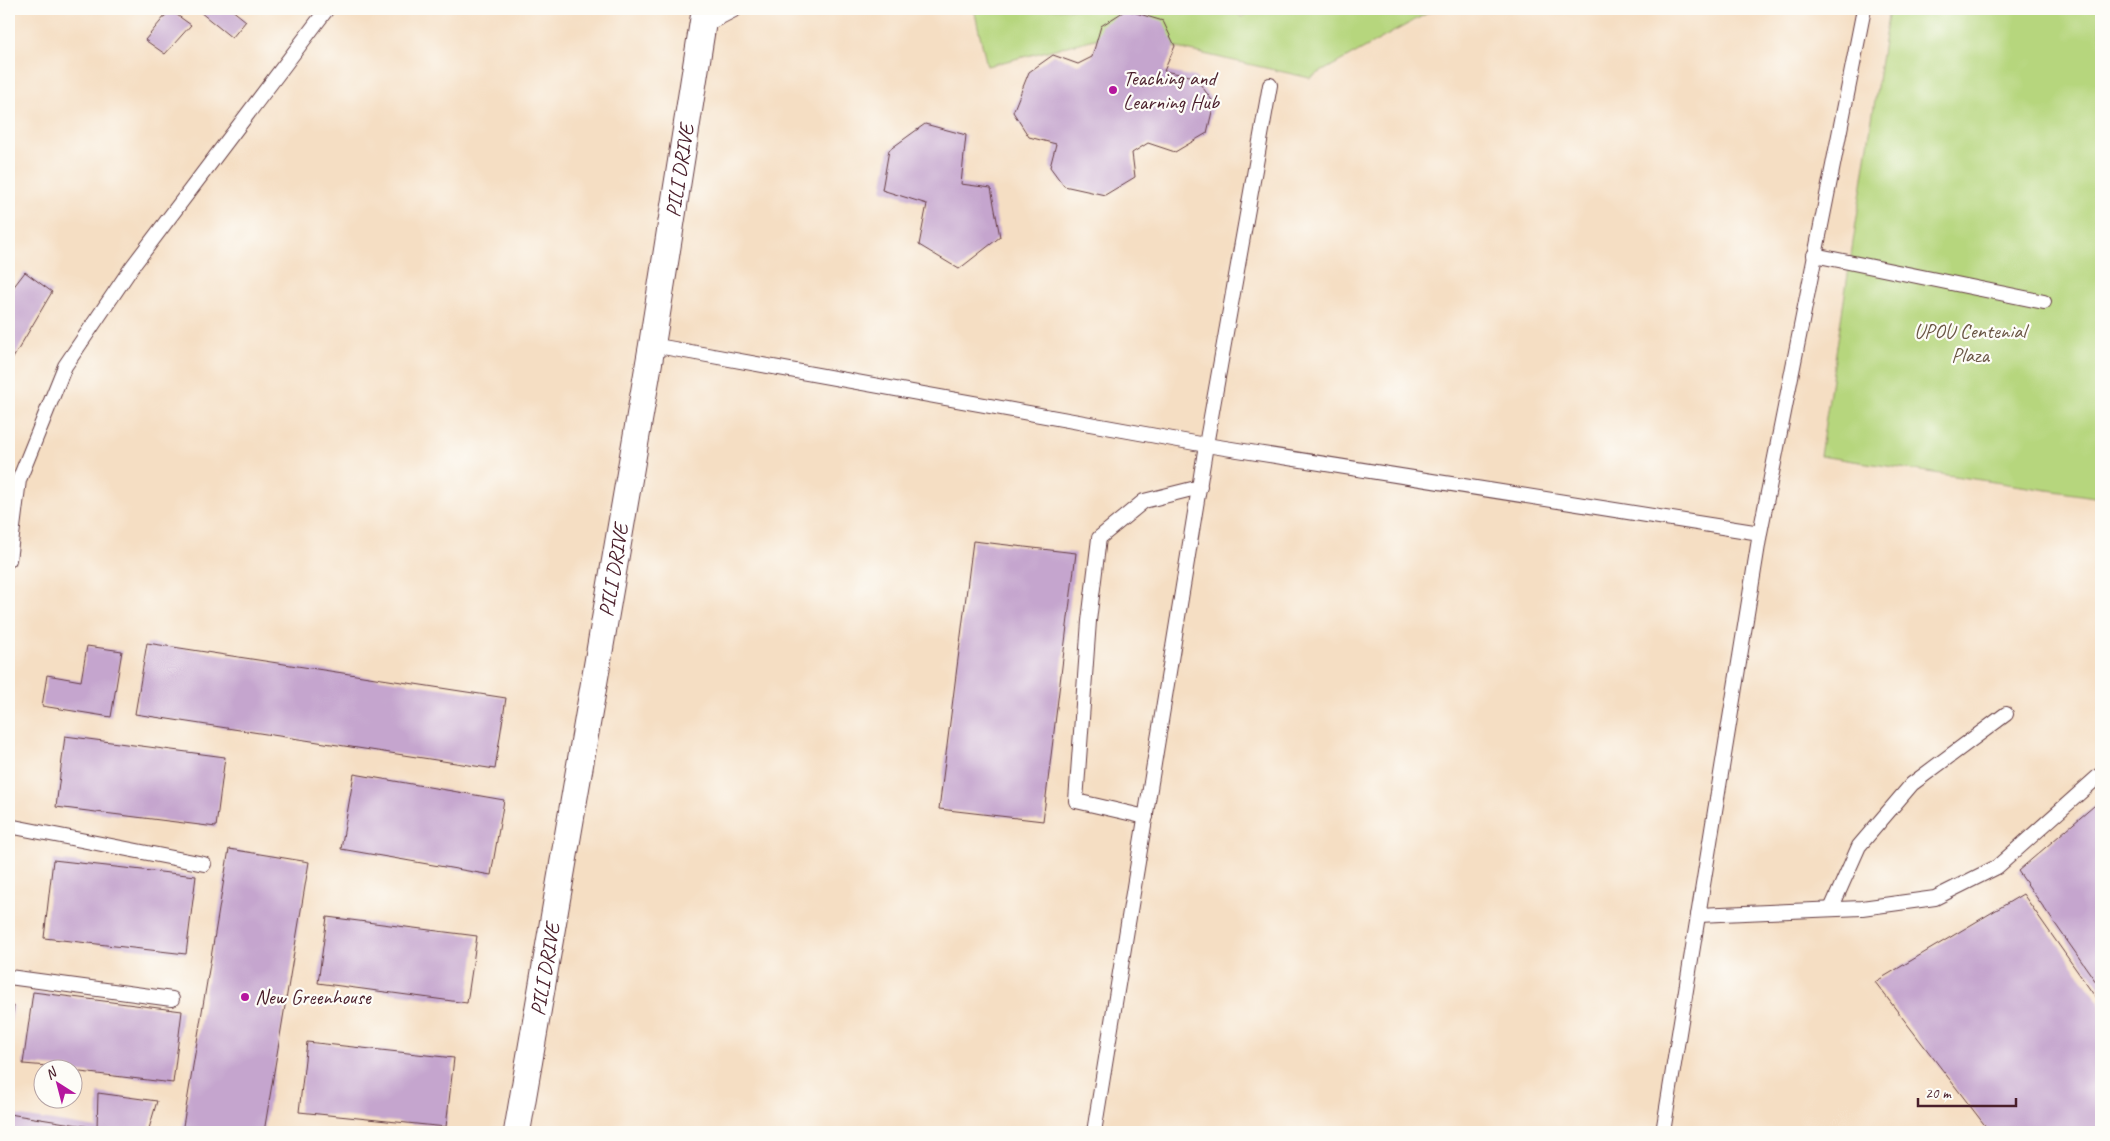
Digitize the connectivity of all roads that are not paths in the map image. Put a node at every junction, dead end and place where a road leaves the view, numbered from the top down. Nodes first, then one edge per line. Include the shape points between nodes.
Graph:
1 (327, 9) edge
2 (736, 9) edge
3 (1864, 9) edge
4 (704, 17) edge
5 (1270, 85) dead end
6 (1814, 255) junction
7 (2044, 302) dead end
8 (652, 345) junction
9 (1206, 445) junction
10 (1200, 487) junction
11 (1760, 533) junction
12 (9, 560) edge
13 (2006, 714) dead end
14 (2101, 774) edge
15 (1146, 817) junction
16 (9, 826) edge
17 (204, 864) dead end
18 (1831, 909) junction
19 (1698, 915) junction
20 (9, 977) edge
21 (172, 999) dead end
22 (518, 1132) edge
23 (1094, 1132) edge
24 (1663, 1132) edge

1 - 12 lane via 132,267 66,366 19,480
2 - 4 lane
3 - 6 lane
4 - 8 street, PILI DRIVE
5 - 9 lane
6 - 7 lane
6 - 11 lane
8 - 9 lane
8 - 22 street, PILI DRIVE
9 - 10 lane
9 - 11 lane
10 - 15 lane
10 - 15 lane via 1144,501 1099,538 1089,621 1076,801
11 - 19 lane
13 - 18 lane via 1912,784 1858,846
14 - 18 lane via 1997,867 1935,898
15 - 23 lane
16 - 17 lane
18 - 19 lane
19 - 24 lane
20 - 21 lane

